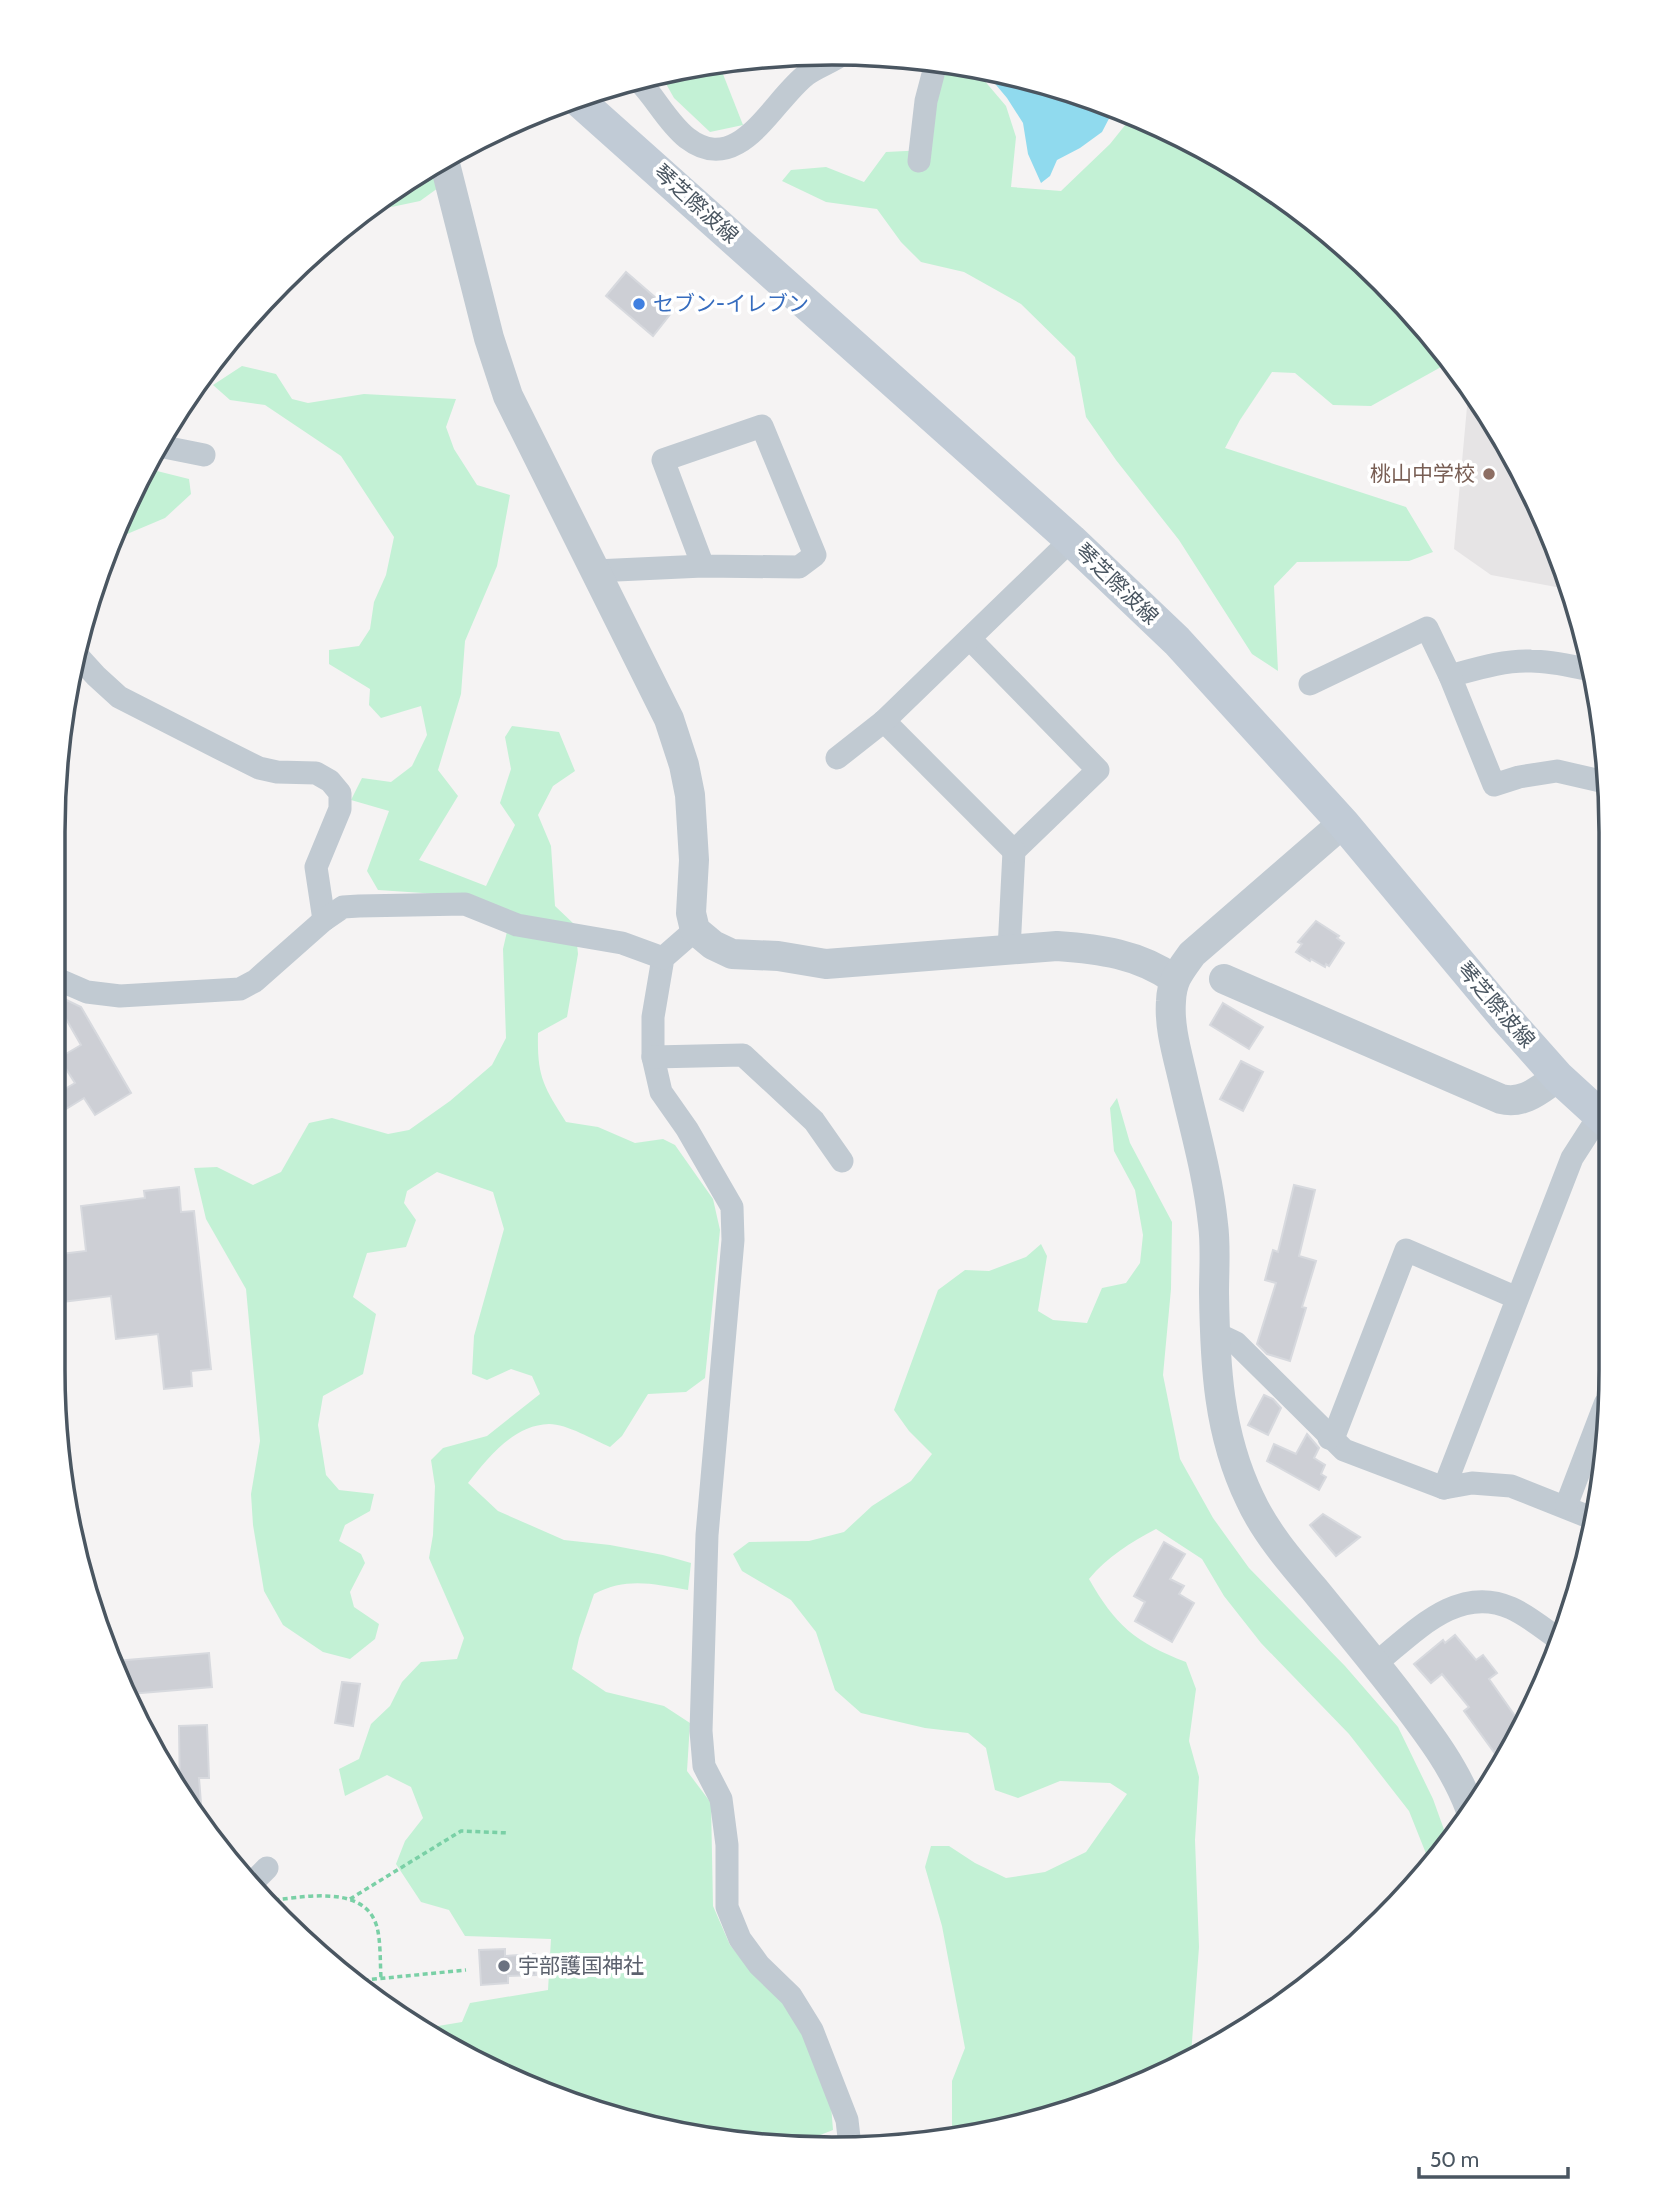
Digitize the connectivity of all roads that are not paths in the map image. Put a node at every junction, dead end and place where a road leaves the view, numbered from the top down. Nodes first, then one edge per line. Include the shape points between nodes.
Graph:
1 (824, 65) edge
2 (934, 71) edge
3 (645, 88) edge
4 (589, 104) edge
5 (919, 161) dead end
6 (446, 169) edge
7 (168, 448) edge
8 (204, 455) dead end
9 (1071, 540) junction
10 (703, 566) junction
11 (595, 571) junction
12 (970, 639) junction
13 (84, 663) edge
14 (1582, 668) edge
15 (1450, 676) junction
16 (1310, 684) dead end
17 (884, 720) junction
18 (838, 758) dead end
19 (1598, 780) edge
20 (1343, 823) junction
21 (1014, 850) junction
22 (324, 920) junction
23 (695, 930) junction
24 (1009, 950) junction
25 (663, 958) junction
26 (1174, 979) junction
27 (1224, 979) dead end
28 (65, 982) edge
29 (653, 1057) junction
30 (1558, 1077) junction
31 (1599, 1115) edge
32 (1599, 1122) edge
33 (842, 1161) dead end
34 (1517, 1298) junction
35 (1214, 1333) junction
36 (1598, 1423) edge
37 (1329, 1438) junction
38 (1444, 1488) junction
39 (1566, 1506) junction
40 (1586, 1515) edge
41 (1552, 1635) edge
42 (1375, 1664) junction
43 (1470, 1796) edge
44 (849, 2137) edge

1 - 3 street via 805,76 744,139 728,148 689,139
2 - 5 street
4 - 9 main road, 琴芝際波線
6 - 11 street via 508,396
7 - 8 street
9 - 12 street
9 - 20 main road, 琴芝際波線 via 1177,641
10 - 10 street via 663,460 762,426 815,555 799,567
10 - 11 street
11 - 23 street via 669,719 684,765 693,825 691,913
12 - 17 street
12 - 21 street via 1098,770
13 - 22 street via 119,697 259,768 316,773 330,781 340,793 340,809 316,867
14 - 15 street via 1529,661
15 - 16 street via 1427,628
15 - 19 street via 1494,785 1557,771
17 - 18 street
17 - 21 street
20 - 26 street via 1192,954
20 - 30 main road, 琴芝際波線
21 - 24 street
22 - 25 street via 343,907 465,904 517,925 622,943
22 - 28 street via 240,989 120,996 87,992
23 - 24 street via 732,954 826,964
23 - 25 street
24 - 26 street via 1094,949 1142,961
25 - 29 street via 653,1017
26 - 35 street via 1174,1039 1213,1225
27 - 30 street via 1510,1102 1526,1099
29 - 33 street via 743,1055 814,1121
29 - 44 street via 661,1092 732,1208 707,1535 701,1731 704,1766 721,1799 727,1907 740,1939 791,1996 812,2030 847,2120
30 - 31 main road, 琴芝際波線
32 - 34 street via 1572,1158
34 - 37 street via 1406,1250 1336,1432
34 - 38 street
35 - 37 street via 1236,1343
35 - 42 street via 1226,1437 1250,1500 1293,1564
36 - 39 street
37 - 38 street via 1344,1450
38 - 39 street via 1472,1483 1511,1486
39 - 40 street
41 - 42 street via 1510,1607 1475,1601 1440,1611
42 - 43 street

